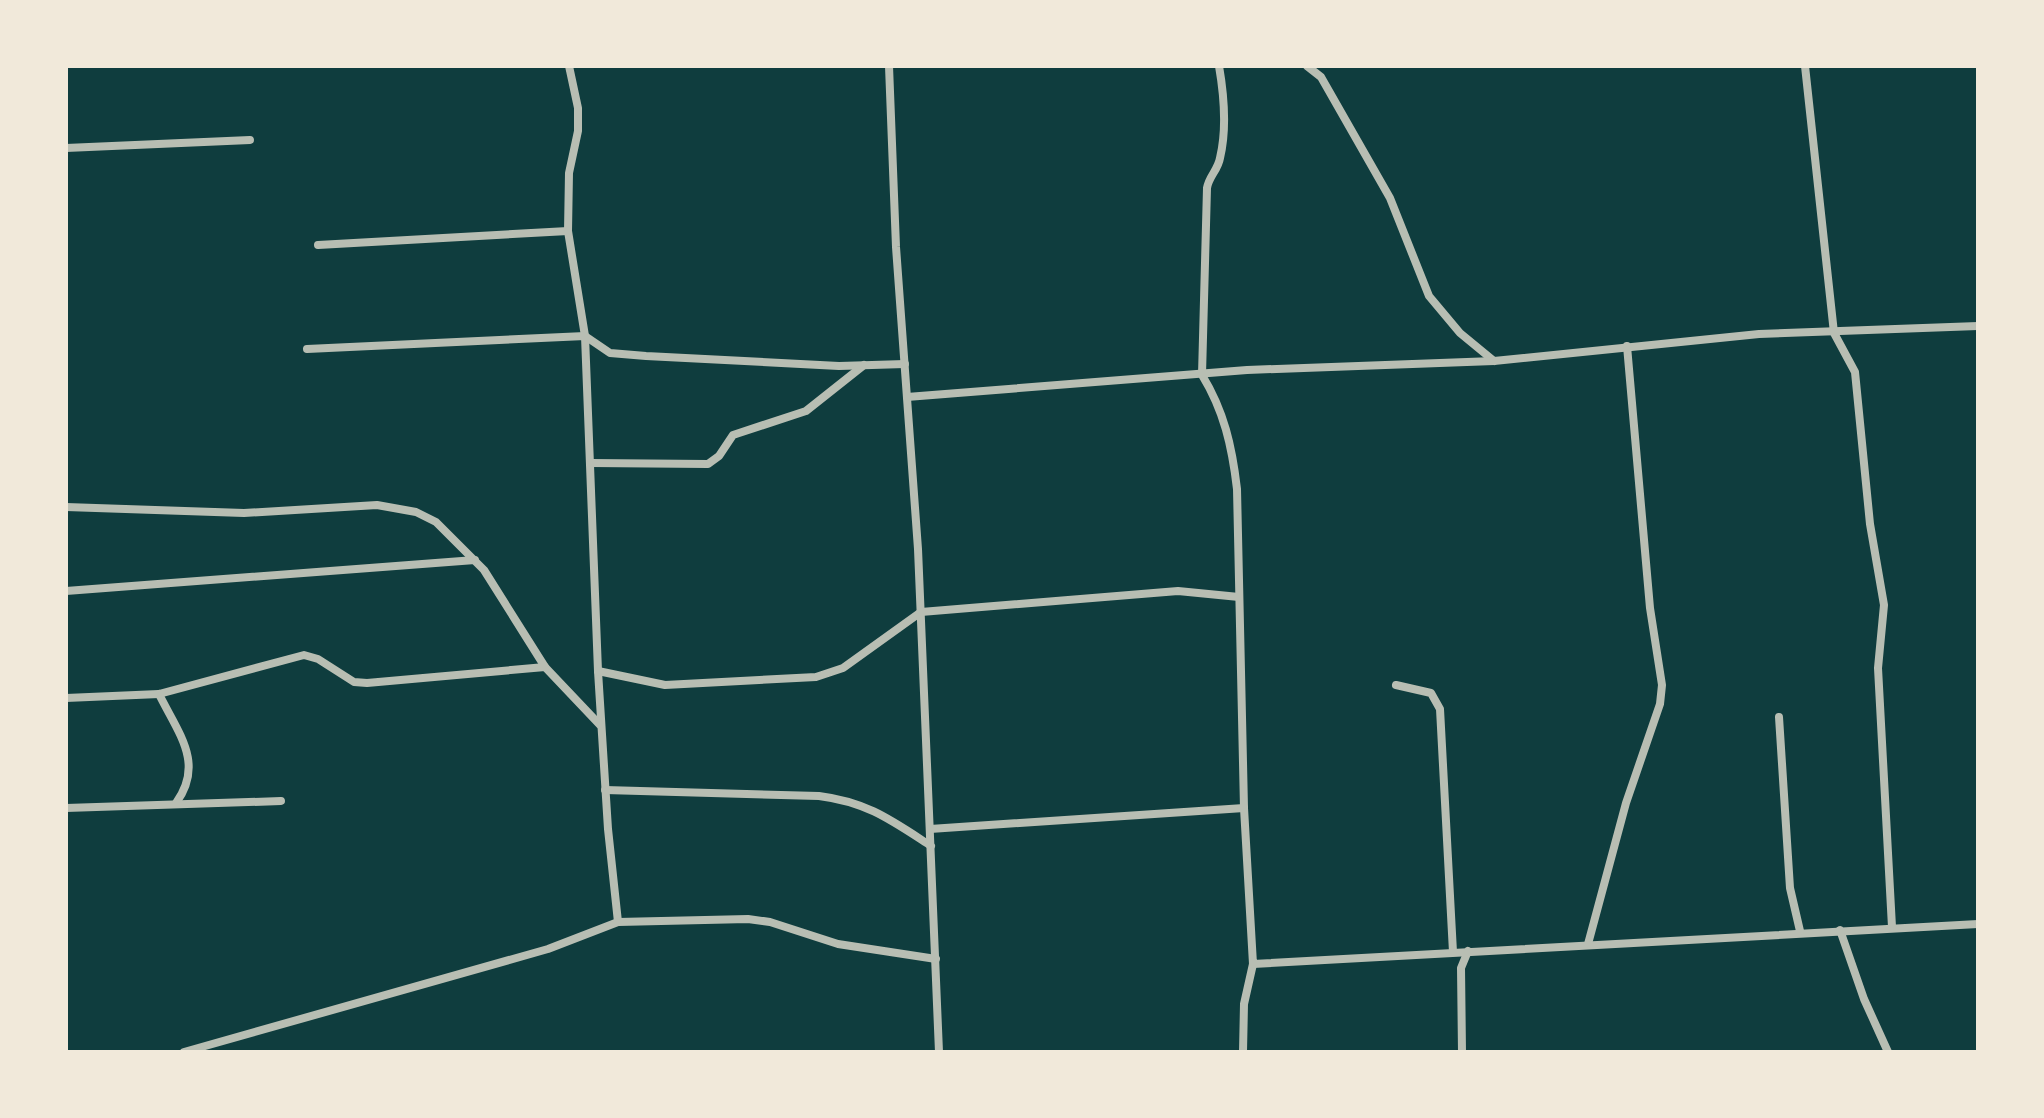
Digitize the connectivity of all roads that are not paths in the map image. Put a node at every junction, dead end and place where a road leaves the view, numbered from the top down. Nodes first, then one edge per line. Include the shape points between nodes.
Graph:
1 (569, 66) edge
2 (889, 66) edge
3 (1219, 66) edge
4 (1307, 66) edge
5 (1805, 66) edge
6 (250, 140) dead end
7 (66, 148) edge
8 (568, 231) junction
9 (318, 245) dead end
10 (1978, 326) edge
11 (1834, 333) junction
12 (585, 336) junction
13 (1627, 346) junction
14 (307, 349) dead end
15 (1494, 361) junction
16 (905, 364) junction
17 (865, 365) junction
18 (1202, 375) junction
19 (907, 397) junction
20 (591, 463) junction
21 (66, 507) edge
22 (475, 560) junction
23 (66, 591) edge
24 (1239, 597) junction
25 (921, 612) junction
26 (545, 667) junction
27 (598, 671) junction
28 (1396, 685) dead end
29 (159, 694) junction
30 (66, 698) edge
31 (1779, 717) dead end
32 (601, 726) junction
33 (605, 790) junction
34 (281, 801) dead end
35 (176, 803) junction
36 (66, 808) edge
37 (1244, 808) junction
38 (930, 829) junction
39 (931, 846) junction
40 (618, 922) junction
41 (1978, 924) edge
42 (1892, 927) junction
43 (1840, 930) junction
44 (1800, 931) junction
45 (1588, 944) junction
46 (1468, 951) junction
47 (1453, 952) junction
48 (936, 959) junction
49 (1253, 964) junction
50 (205, 1049) edge
51 (184, 1052) edge
52 (939, 1052) edge
53 (1243, 1052) edge
54 (1462, 1052) edge
55 (1888, 1052) edge

1 - 8 street via 578,131 569,173
2 - 16 street
3 - 18 street via 1223,139 1207,188
4 - 15 street via 1321,77 1390,198 1429,296 1460,333
5 - 11 street
6 - 7 street
8 - 9 street
8 - 12 street
10 - 11 street
11 - 13 street
11 - 42 street via 1855,372 1884,605 1878,668
12 - 14 street
12 - 17 street via 610,353
12 - 20 street
13 - 15 street
13 - 45 street via 1650,608 1662,685
15 - 18 street
16 - 17 street
16 - 19 street
17 - 20 street via 806,411 733,435 708,464
18 - 19 street
18 - 24 street via 1232,443
19 - 25 street
20 - 27 street
21 - 22 street via 244,513 377,505 416,512 436,522
22 - 23 street
22 - 26 street
24 - 25 street via 1178,591
24 - 37 street
25 - 27 street via 843,668 816,677 665,685
25 - 38 street
26 - 29 street via 367,683 354,682 318,659 292,656
26 - 32 street
27 - 32 street
28 - 47 street via 1431,693 1440,709
29 - 30 street
29 - 35 street via 189,760 191,776
31 - 44 street via 1790,888
32 - 33 street
33 - 39 street via 852,800
33 - 40 street
34 - 35 street
35 - 36 street
37 - 38 street
37 - 49 street
38 - 39 street
39 - 48 street
40 - 48 street via 748,919 838,944
40 - 50 street via 548,949
41 - 42 street
42 - 43 street
43 - 44 street
43 - 55 street
44 - 45 street
45 - 46 street
46 - 47 street
46 - 54 street via 1461,968
47 - 49 street
48 - 52 street
49 - 53 street via 1244,1004
50 - 51 street

